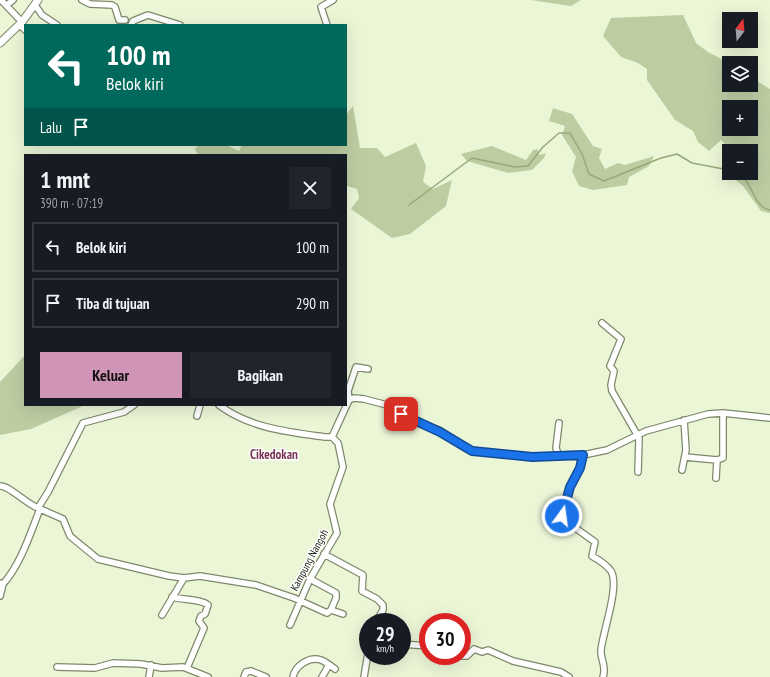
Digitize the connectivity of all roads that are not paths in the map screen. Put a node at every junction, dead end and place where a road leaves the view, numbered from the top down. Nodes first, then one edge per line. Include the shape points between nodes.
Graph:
1 (1, 0) edge
2 (13, 0) edge
3 (82, 0) edge
4 (333, 0) edge
5 (37, 2) edge
6 (7, 5) junction
7 (125, 20) dead end
8 (56, 24) edge
9 (132, 24) edge
10 (177, 24) edge
11 (327, 24) edge
12 (22, 26) edge
13 (0, 43) edge
14 (602, 323) dead end
15 (368, 369) dead end
16 (349, 400) junction
17 (347, 404) edge
18 (133, 406) edge
19 (200, 406) edge
20 (222, 406) edge
21 (346, 406) edge
22 (723, 413) junction
23 (197, 416) dead end
24 (770, 418) edge
25 (684, 420) junction
26 (559, 423) dead end
27 (638, 435) junction
28 (332, 436) junction
29 (583, 455) junction
30 (559, 457) junction
31 (685, 457) junction
32 (716, 460) junction
33 (682, 470) dead end
34 (638, 472) dead end
35 (716, 478) dead end
36 (0, 486) edge
37 (39, 508) junction
38 (324, 554) junction
39 (184, 578) junction
40 (310, 579) junction
41 (1, 584) edge
42 (0, 596) edge
43 (172, 597) junction
44 (299, 601) junction
45 (331, 610) junction
46 (381, 613) edge
47 (343, 614) dead end
48 (162, 615) dead end
49 (290, 625) dead end
50 (471, 652) edge
51 (329, 665) junction
52 (366, 665) edge
53 (151, 666) junction
54 (57, 667) dead end
55 (187, 668) junction
56 (335, 669) dead end
57 (149, 677) edge
58 (208, 677) edge
59 (244, 677) edge
60 (266, 677) edge
61 (293, 677) edge
62 (322, 677) edge
63 (364, 677) edge
64 (569, 677) edge
65 (604, 677) edge

1 - 6 street
2 - 6 street
3 - 7 street via 90,4 112,5 116,9 118,19
4 - 11 street via 320,7
5 - 8 street via 42,15
5 - 12 main road
6 - 12 street
9 - 10 street via 148,15
12 - 13 main road
14 - 27 street via 621,339 610,366 614,370 611,386 613,395
15 - 16 street via 356,367 348,391
16 - 17 street
16 - 30 street via 356,398 381,403 472,451
18 - 37 street via 124,412 82,423
19 - 23 street
20 - 28 street via 268,428
21 - 28 street
22 - 24 street
22 - 25 street
22 - 32 street via 724,458
25 - 27 street
25 - 31 street
26 - 30 street via 556,448
27 - 29 street via 613,448
27 - 34 street
28 - 38 street, Kampung Nangoh via 338,443 343,471 330,504 337,533
29 - 30 street
29 - 65 street via 562,516 595,542 592,555 605,564 612,574 614,593 601,650 605,665
31 - 32 street
31 - 33 street
32 - 35 street
36 - 37 street
37 - 39 street via 63,519 70,536 98,559
37 - 41 street via 27,542 9,577
38 - 40 street, Kampung Nangoh
38 - 46 street via 363,575 362,591 383,605
39 - 43 street
39 - 44 street via 200,576 256,585
40 - 44 street, Kampung Nangoh
40 - 45 street via 336,593
41 - 42 street
43 - 48 street
43 - 55 street via 202,601 208,605 199,621 204,628
44 - 45 street via 324,613
44 - 49 street, Kampung Nangoh
45 - 47 street
50 - 64 street via 474,649 482,652 488,650 513,661 561,672
51 - 56 street
51 - 61 street via 319,660 304,663 295,669
51 - 62 street
52 - 63 street
53 - 54 street via 113,663 98,668
53 - 55 street
53 - 57 street
55 - 58 street
59 - 60 street via 246,672 250,671

